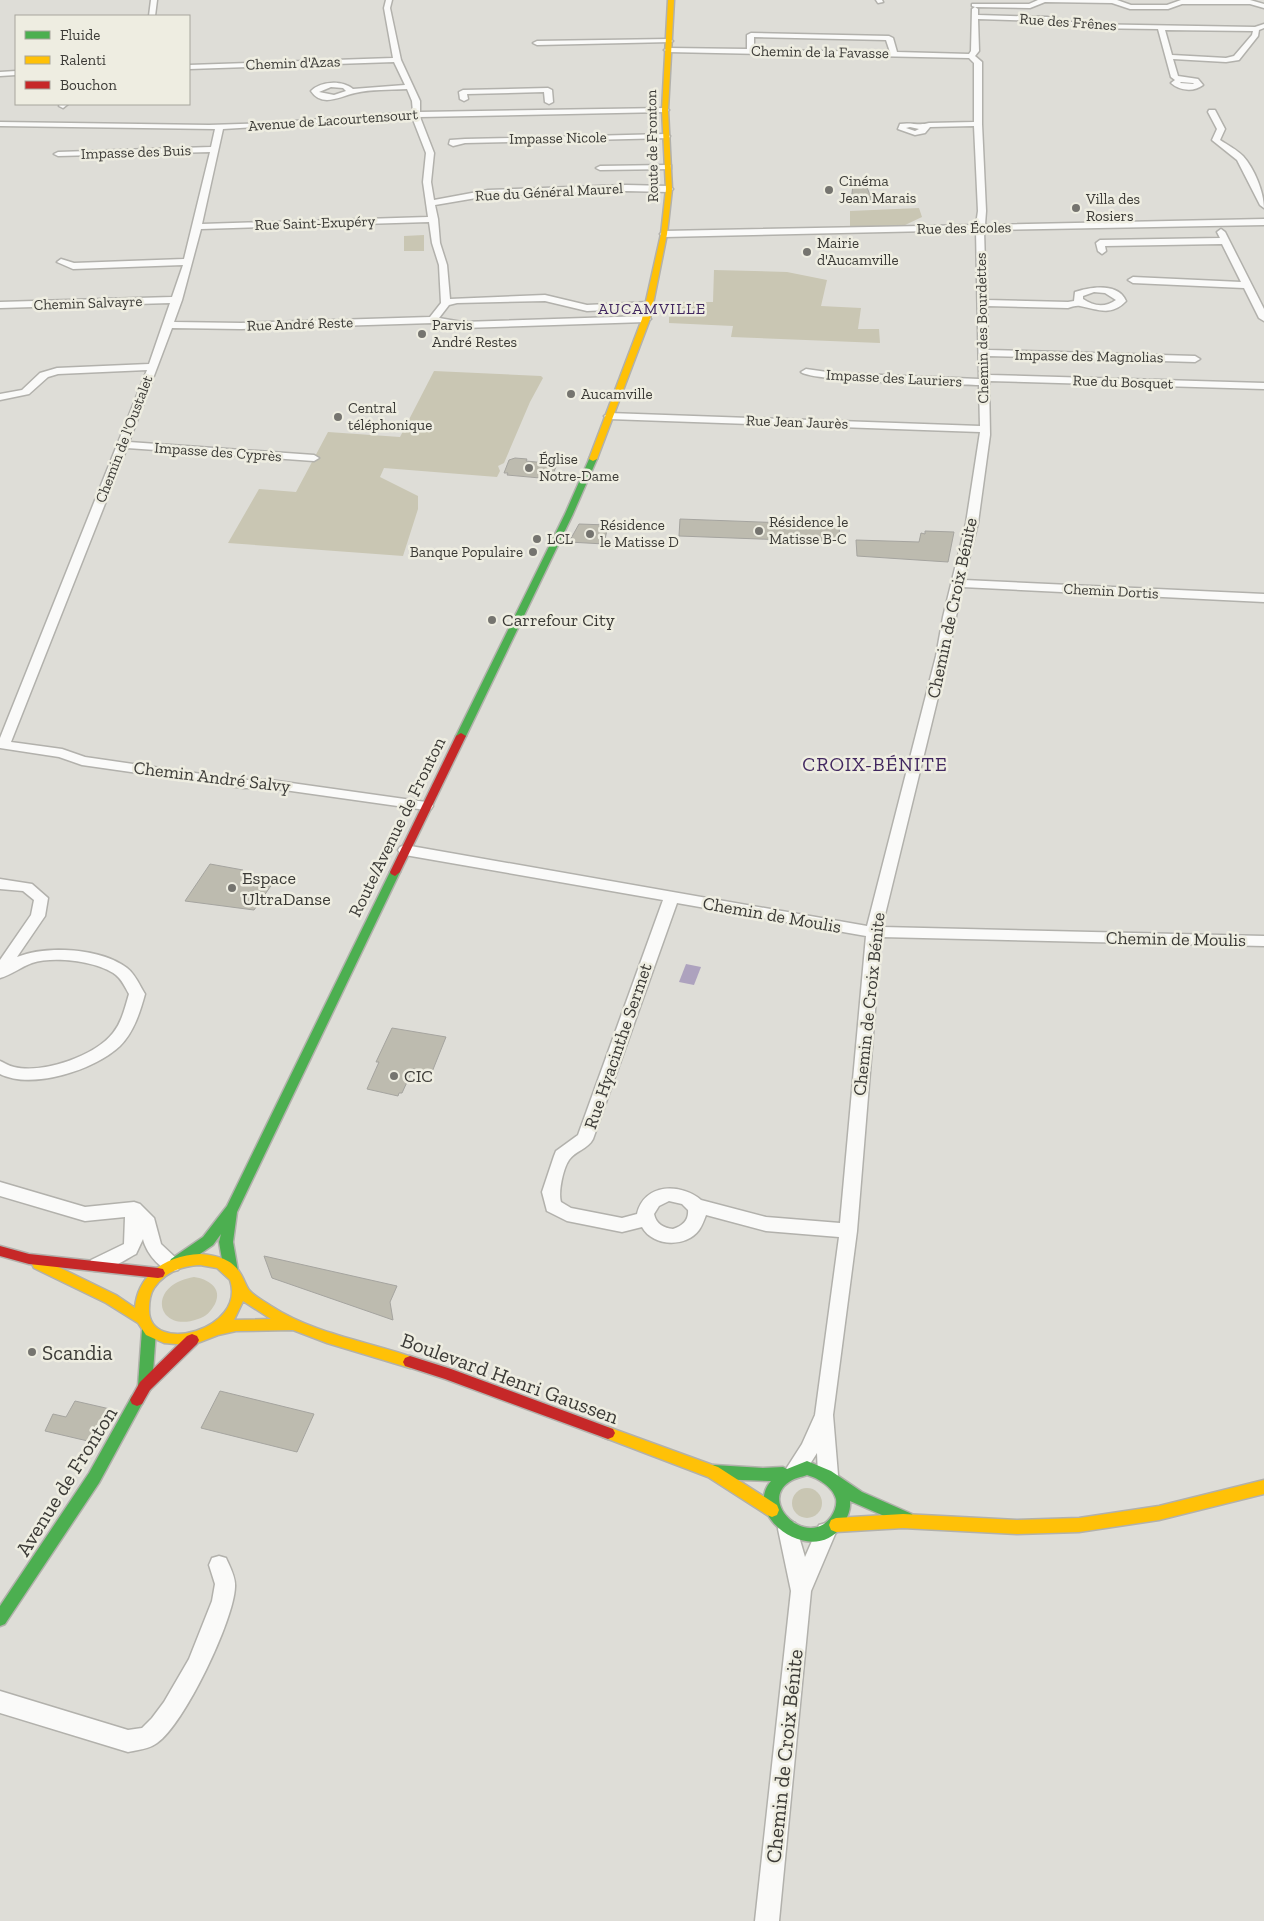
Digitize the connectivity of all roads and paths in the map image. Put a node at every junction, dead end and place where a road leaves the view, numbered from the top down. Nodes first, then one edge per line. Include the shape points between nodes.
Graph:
1 (154, 0) edge
2 (389, 0) edge
3 (671, 0) edge
4 (974, 3) edge
5 (1264, 6) edge
6 (152, 15) edge
7 (975, 17) junction
8 (1160, 26) junction
9 (1264, 26) edge
10 (1256, 29) junction
11 (537, 43) dead end
12 (668, 46) junction
13 (750, 51) junction
14 (894, 54) junction
15 (972, 56) junction
16 (1171, 57) junction
17 (397, 60) junction
18 (190, 67) edge
19 (15, 73) edge
20 (0, 74) edge
21 (1180, 80) dead end
22 (408, 87) junction
23 (351, 90) dead end
24 (464, 99) dead end
25 (497, 102) junction
26 (549, 102) dead end
27 (665, 110) junction
28 (1212, 112) dead end
29 (417, 114) junction
30 (0, 124) edge
31 (978, 124) junction
32 (220, 127) junction
33 (923, 128) dead end
34 (666, 136) junction
35 (453, 144) dead end
36 (214, 149) junction
37 (58, 154) dead end
38 (668, 167) junction
39 (600, 168) dead end
40 (669, 189) junction
41 (430, 203) junction
42 (1264, 205) edge
43 (434, 219) junction
44 (1216, 222) junction
45 (1264, 222) edge
46 (197, 227) junction
47 (980, 227) junction
48 (664, 234) junction
49 (1225, 241) junction
50 (1102, 251) dead end
51 (61, 262) dead end
52 (188, 262) junction
53 (1133, 280) dead end
54 (1246, 284) junction
55 (177, 300) junction
56 (1081, 302) dead end
57 (446, 303) junction
58 (982, 303) junction
59 (649, 305) junction
60 (0, 306) edge
61 (578, 306) junction
62 (1264, 318) edge
63 (646, 319) junction
64 (433, 320) junction
65 (576, 321) junction
66 (168, 325) junction
67 (983, 354) junction
68 (1195, 359) dead end
69 (152, 367) junction
70 (806, 372) dead end
71 (983, 380) junction
72 (1264, 386) edge
73 (0, 397) edge
74 (609, 416) junction
75 (985, 428) junction
76 (123, 445) junction
77 (314, 458) dead end
78 (593, 459) joint
79 (978, 481) joint
80 (958, 583) junction
81 (1264, 598) edge
82 (2, 744) edge
83 (426, 806) junction
84 (405, 850) junction
85 (0, 884) edge
86 (671, 898) junction
87 (874, 931) junction
88 (1264, 941) edge
89 (0, 972) edge
90 (0, 1067) edge
91 (0, 1189) edge
92 (696, 1206) junction
93 (134, 1209) junction
94 (232, 1209) junction
95 (646, 1219) junction
96 (848, 1231) junction
97 (0, 1251) edge
98 (30, 1259) junction
99 (97, 1265) junction
100 (169, 1267) junction
101 (231, 1272) junction
102 (238, 1283) junction
103 (142, 1319) junction
104 (292, 1325) junction
105 (218, 1329) junction
106 (149, 1330) junction
107 (192, 1340) junction
108 (145, 1386) junction
109 (824, 1415) junction
110 (713, 1472) junction
111 (790, 1472) junction
112 (832, 1478) junction
113 (1264, 1487) edge
114 (772, 1510) junction
115 (910, 1520) junction
116 (831, 1528) junction
117 (788, 1529) junction
118 (219, 1565) dead end
119 (801, 1590) junction
120 (0, 1619) edge
121 (0, 1702) edge
122 (769, 1921) edge

1 - 6 street
2 - 17 street via 387,8
3 - 12 main road, Route de Fronton
4 - 5 street via 1030,6 1044,0 1113,1 1130,6 1168,7 1181,2 1250,2
4 - 7 street, Chemin des Bourdettes
7 - 8 street, Rue des Frênes via 1047,19 1081,26
7 - 15 street, Chemin des Bourdettes via 975,51
8 - 10 street, Rue des Frênes
8 - 16 street
9 - 10 street, Rue des Frênes
10 - 16 street via 1256,35 1236,58
11 - 12 street, Chemin de la Favasse
12 - 13 street, Chemin de la Favasse
12 - 27 main road, Route de Fronton
13 - 14 street, Chemin de la Favasse
13 - 14 street via 751,35 761,35 888,38
14 - 15 street, Chemin de la Favasse
15 - 31 street, Chemin des Bourdettes via 978,62
16 - 21 street via 1175,76
17 - 18 street, Chemin d'Azas
17 - 22 street
19 - 20 street
22 - 23 street
22 - 29 street via 416,101
24 - 25 street via 463,92
25 - 26 street via 548,90
25 - 27 street, Avenue de Lacourtensourt
25 - 29 street, Avenue de Lacourtensourt
27 - 34 main road, Route de Fronton
28 - 42 street via 1221,129 1216,140 1240,158
29 - 32 street, Avenue de Lacourtensourt
29 - 41 street via 416,120 430,153 426,175
30 - 32 street, Avenue de Lacourtensourt
31 - 33 street
31 - 47 street, Chemin des Bourdettes
32 - 36 street, Chemin de l'Oustalet
34 - 35 street, Impasse Nicole via 465,140
34 - 38 main road, Route de Fronton
36 - 37 street, Impasse des Buis
36 - 46 street, Chemin de l'Oustalet
38 - 39 street
38 - 40 main road, Route de Fronton
40 - 41 street, Rue du Général Maurel via 488,193
40 - 48 main road, Route de Fronton
41 - 43 street
43 - 46 street, Rue Saint-Exupéry
43 - 57 street
44 - 45 street, Rue des Écoles
44 - 47 street, Rue des Écoles
44 - 49 street
46 - 52 street, Chemin de l'Oustalet
47 - 48 street, Rue des Écoles
47 - 58 street, Chemin des Bourdettes
48 - 59 main road, Route de Fronton
49 - 50 street via 1100,243
49 - 54 street
51 - 52 street via 73,266
52 - 55 street, Chemin de l'Oustalet
53 - 54 street
54 - 62 street
55 - 60 street, Chemin Salvayre
55 - 66 street, Chemin de l'Oustalet
56 - 58 street via 1068,305
57 - 61 street via 545,298
57 - 64 street
58 - 67 street, Chemin des Bourdettes
59 - 61 street
59 - 63 main road, Route de Fronton
61 - 65 street
63 - 65 street, Rue André Reste
63 - 74 main road, Route de Fronton
64 - 65 street, Rue André Reste via 462,325
64 - 66 street, Rue André Reste
66 - 69 street, Chemin de l'Oustalet
67 - 68 street, Impasse des Magnolias
67 - 71 street, Chemin des Bourdettes
69 - 73 street via 57,371 44,375 25,392
69 - 76 street, Chemin de l'Oustalet
70 - 71 street, Impasse des Lauriers via 834,376
71 - 72 street, Rue du Bosquet
71 - 75 street, Chemin des Bourdettes
74 - 75 street, Rue Jean Jaurès
74 - 78 main road, Route de Fronton
75 - 79 street, Chemin des Bourdettes
76 - 77 street, Impasse des Cyprès
76 - 82 street, Chemin de l'Oustalet
78 - 83 main road, Route/Avenue de Fronton
79 - 80 street, Chemin de Croix Bénite
80 - 81 street, Chemin Dortis
80 - 87 street, Chemin de Croix Bénite via 928,719
82 - 83 street, Chemin André Salvy via 62,753 92,762
83 - 84 main road, Route/Avenue de Fronton
84 - 86 street, Chemin de Moulis
84 - 94 main road, Route/Avenue de Fronton
85 - 89 street via 27,888 41,898 38,916
86 - 87 street, Chemin de Moulis
86 - 95 street, Rue Hyacinthe Sermet via 585,1139 562,1156 550,1192 553,1206 567,1214 622,1224
87 - 88 street, Chemin de Moulis
87 - 96 street, Chemin de Croix Bénite
89 - 90 street via 36,957 81,956 104,962 123,973 137,994 130,1020 114,1043 82,1063 48,1072 13,1073
91 - 93 street via 85,1214
92 - 95 street via 680,1195 664,1195 650,1202
92 - 95 street via 695,1226 686,1233 662,1234
92 - 96 street via 766,1224
93 - 99 street via 134,1241 130,1248
93 - 100 street via 148,1223 153,1247
94 - 100 main road via 208,1241
94 - 101 main road via 226,1242
96 - 109 street, Chemin de Croix Bénite
97 - 98 main road
98 - 99 main road
98 - 103 main road via 111,1299
99 - 100 main road
100 - 101 main road via 191,1259 206,1260
100 - 103 main road via 148,1283 142,1295
101 - 102 main road
102 - 104 main road, Boulevard Henri Gaussen via 248,1298
102 - 105 main road via 240,1295 236,1308
103 - 106 main road
104 - 105 main road, Boulevard Henri Gaussen via 236,1325
104 - 110 main road, Boulevard Henri Gaussen via 446,1373
105 - 107 main road
106 - 107 main road via 168,1339
106 - 108 main road, Avenue de Fronton
107 - 108 main road, Avenue de Fronton
108 - 120 main road, Avenue de Fronton via 94,1478
109 - 111 street, Chemin de Croix Bénite via 809,1449
109 - 112 street, Chemin de Croix Bénite
110 - 111 main road, Boulevard Henri Gaussen via 763,1475
110 - 114 main road, Boulevard Henri Gaussen
111 - 112 main road, Boulevard Henri Gaussen via 818,1470
111 - 114 main road via 771,1490
112 - 115 main road, Boulevard Henri Gaussen via 857,1497
112 - 116 main road via 842,1492 844,1504 842,1515
113 - 115 main road, Boulevard Henri Gaussen via 1123,1521 1053,1527 997,1527
114 - 117 main road, Boulevard Henri Gaussen
115 - 116 main road, Boulevard Henri Gaussen
116 - 117 main road, Boulevard Henri Gaussen via 807,1535
116 - 119 street, Chemin de Croix Bénite
117 - 119 street, Chemin de Croix Bénite
118 - 121 street via 226,1586 200,1660 164,1721 148,1736 128,1741
119 - 122 street, Chemin de Croix Bénite

